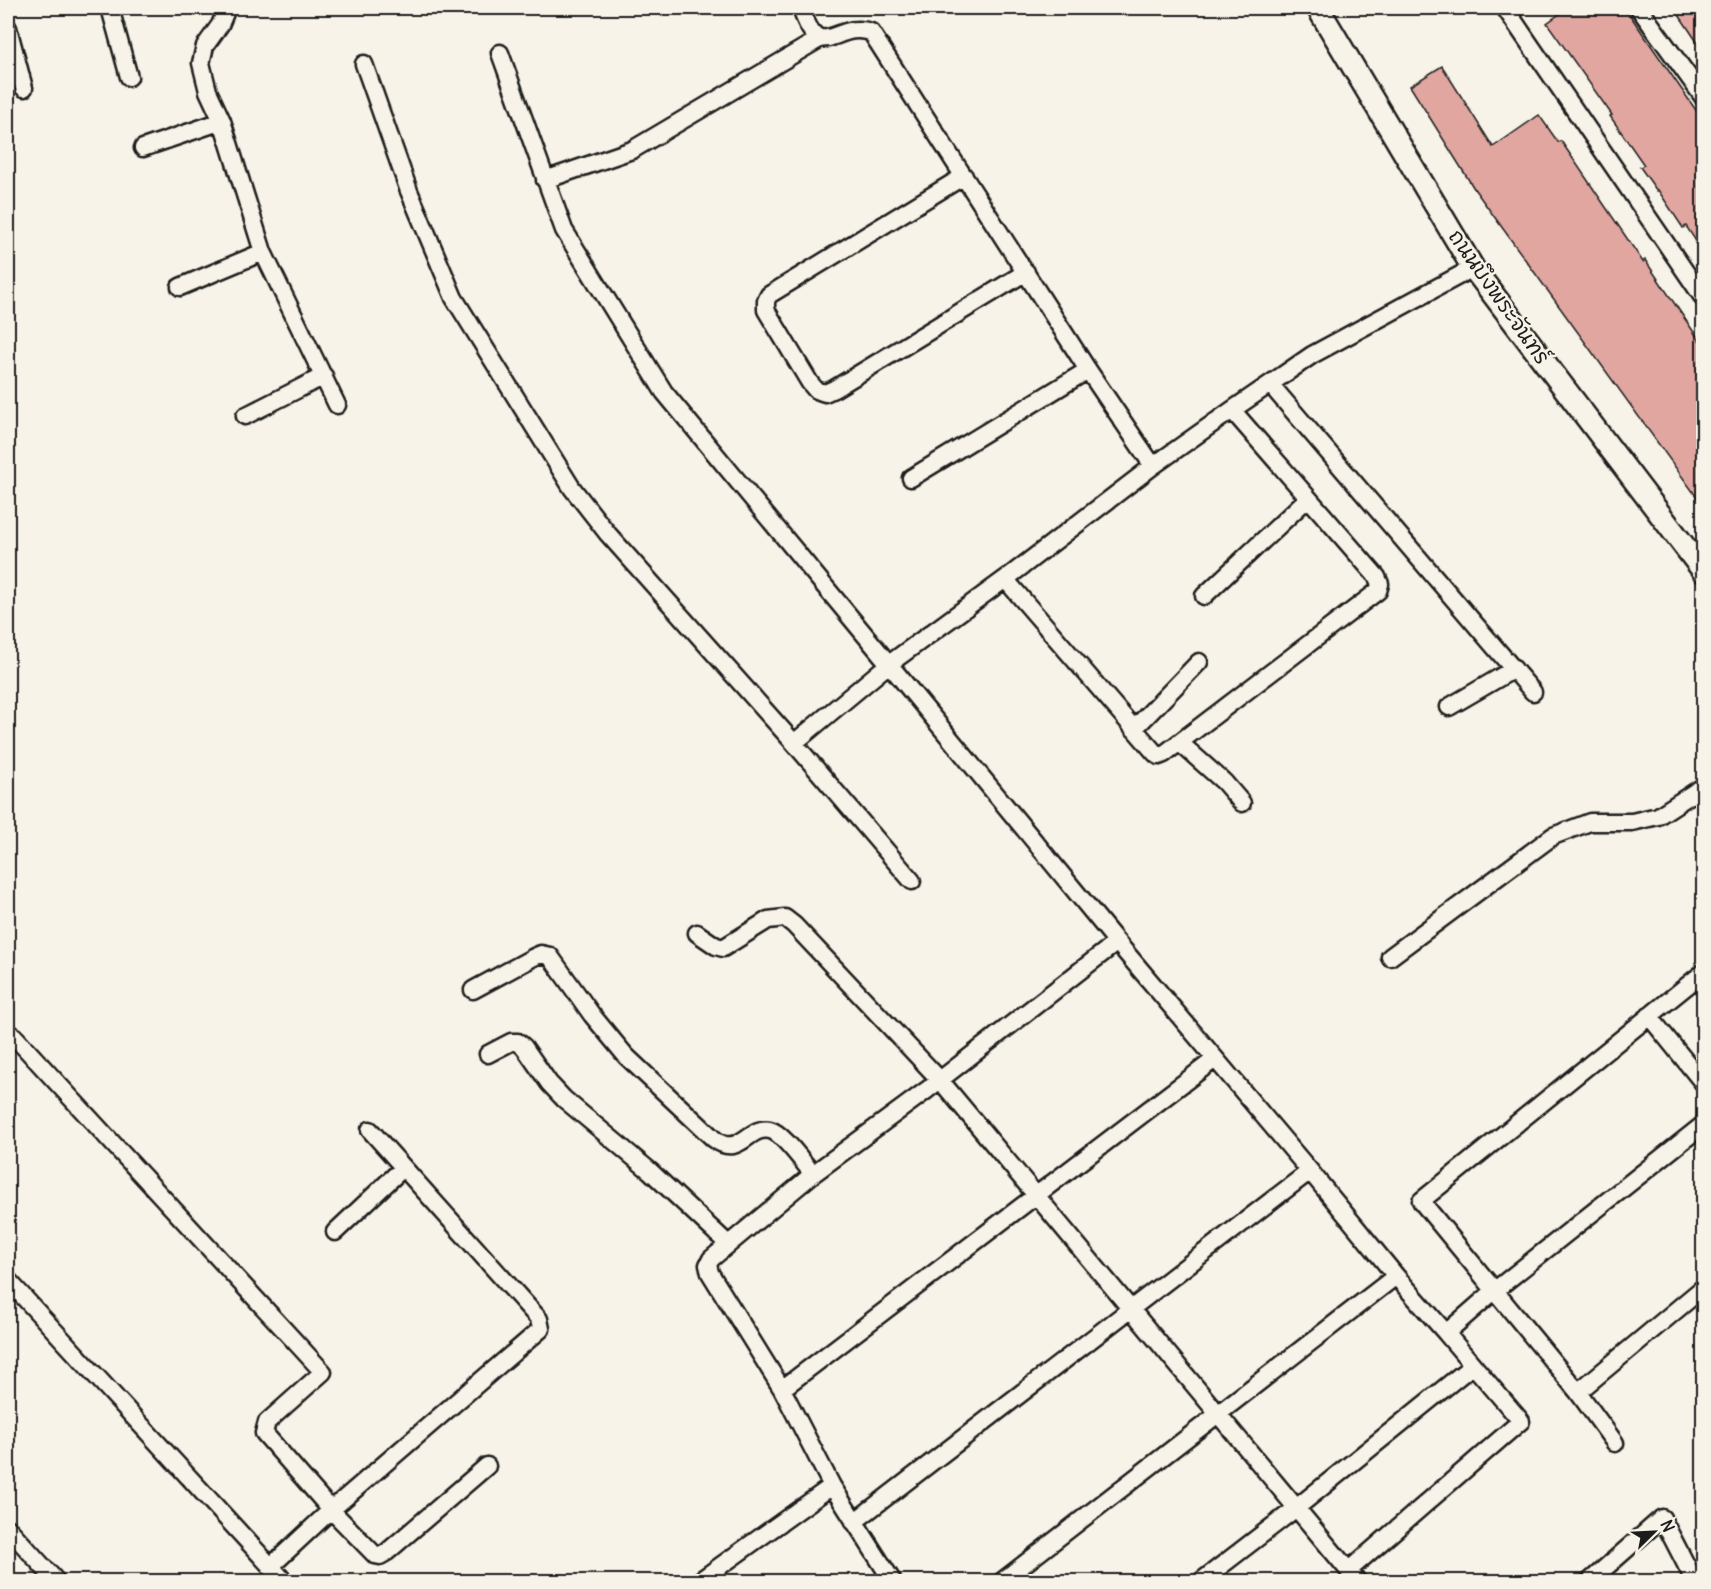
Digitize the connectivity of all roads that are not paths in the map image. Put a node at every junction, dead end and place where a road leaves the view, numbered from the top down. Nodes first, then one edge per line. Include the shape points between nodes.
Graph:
1 (110, 8) edge
2 (227, 8) edge
3 (801, 8) edge
4 (1318, 8) edge
5 (1505, 8) edge
6 (1639, 8) edge
7 (8, 27) edge
8 (821, 38) junction
9 (500, 53) dead end
10 (364, 64) dead end
11 (129, 77) dead end
12 (24, 88) dead end
13 (1704, 98) edge
14 (222, 121) junction
15 (143, 148) dead end
16 (964, 176) junction
17 (545, 180) junction
18 (263, 252) junction
19 (1473, 268) junction
20 (1026, 272) junction
21 (180, 287) dead end
22 (1704, 299) edge
23 (1088, 370) junction
24 (324, 376) junction
25 (1270, 384) junction
26 (337, 405) dead end
27 (1232, 410) junction
28 (244, 416) dead end
29 (1153, 466) junction
30 (911, 478) dead end
31 (1308, 498) junction
32 (1704, 572) edge
33 (1005, 579) junction
34 (1204, 596) dead end
35 (1199, 662) dead end
36 (889, 664) junction
37 (1514, 669) junction
38 (1533, 692) dead end
39 (1449, 707) dead end
40 (1134, 729) junction
41 (794, 743) junction
42 (1180, 743) junction
43 (1704, 786) edge
44 (1242, 803) dead end
45 (912, 881) dead end
46 (697, 933) dead end
47 (1117, 942) junction
48 (1390, 957) dead end
49 (1704, 972) edge
50 (474, 990) dead end
51 (1649, 1016) junction
52 (8, 1033) edge
53 (488, 1054) dead end
54 (1215, 1059) junction
55 (940, 1080) junction
56 (1704, 1084) edge
57 (1704, 1124) edge
58 (370, 1130) dead end
59 (403, 1168) junction
60 (1310, 1171) junction
61 (813, 1174) junction
62 (1037, 1196) junction
63 (335, 1232) dead end
64 (728, 1244) junction
65 (1396, 1276) junction
66 (8, 1280) edge
67 (1704, 1287) edge
68 (1494, 1291) junction
69 (1132, 1309) junction
70 (1446, 1333) junction
71 (1473, 1365) junction
72 (782, 1389) junction
73 (1578, 1392) junction
74 (1218, 1413) junction
75 (1616, 1443) dead end
76 (487, 1466) dead end
77 (832, 1486) junction
78 (1295, 1509) junction
79 (331, 1510) junction
80 (854, 1522) junction
81 (8, 1528) edge
82 (270, 1567) junction
83 (1353, 1575) edge
84 (57, 1581) edge
85 (285, 1581) edge
86 (698, 1581) edge
87 (893, 1581) edge
88 (1001, 1581) edge
89 (1200, 1581) edge
90 (1589, 1581) edge
91 (1695, 1581) edge

1 - 11 street
2 - 14 street via 205,46 201,63
3 - 8 street via 808,27
4 - 19 street, ถนนบึงพระจันทร์
5 - 22 street
6 - 13 street
7 - 12 street
8 - 16 street via 860,29 871,32
8 - 17 street via 632,150
9 - 17 street
10 - 41 street via 409,191 454,297 565,478 608,534
14 - 15 street
14 - 18 street
16 - 20 street
16 - 20 street via 769,295 766,310 810,383 825,393 834,389
17 - 36 street via 568,237 663,392
18 - 21 street
18 - 24 street
19 - 25 street via 1312,355
19 - 32 street, ถนนบึงพระจันทร์
20 - 23 street
23 - 29 street
23 - 30 street
24 - 26 street
24 - 28 street
25 - 27 street
25 - 37 street
27 - 29 street
27 - 31 street
29 - 33 street
31 - 34 street
31 - 42 street via 1377,577 1377,591
33 - 36 street
33 - 40 street
35 - 40 street
36 - 41 street
36 - 47 street
37 - 38 street
37 - 39 street
40 - 42 street via 1159,756
41 - 45 street
42 - 44 street
43 - 48 street via 1658,816 1632,822 1590,822 1553,836
46 - 55 street via 723,948 768,920 785,918
47 - 54 street
47 - 55 street
49 - 51 street
50 - 61 street via 534,957 550,956 626,1056 714,1139 723,1146 731,1146 763,1130 772,1130
51 - 56 street
51 - 68 street via 1421,1201
52 - 79 street via 323,1372 267,1422 264,1433
53 - 64 street via 518,1042 564,1099 650,1171
54 - 60 street
54 - 62 street
55 - 61 street
55 - 62 street
57 - 68 street
58 - 59 street
59 - 63 street
59 - 79 street via 539,1319 541,1329
60 - 65 street
60 - 69 street
61 - 64 street
62 - 69 street
62 - 72 street
64 - 72 street via 711,1259 710,1273
65 - 70 street
65 - 74 street
66 - 82 street
67 - 73 street
68 - 70 street
68 - 73 street
69 - 74 street
69 - 80 street
70 - 71 street
71 - 78 street
71 - 83 street via 1521,1421
72 - 77 street
73 - 75 street
74 - 78 street
74 - 88 street
76 - 79 street via 380,1556
77 - 80 street
77 - 86 street
78 - 83 street
78 - 89 street
79 - 82 street
80 - 87 street
81 - 84 street
82 - 85 street
90 - 91 street via 1662,1518

